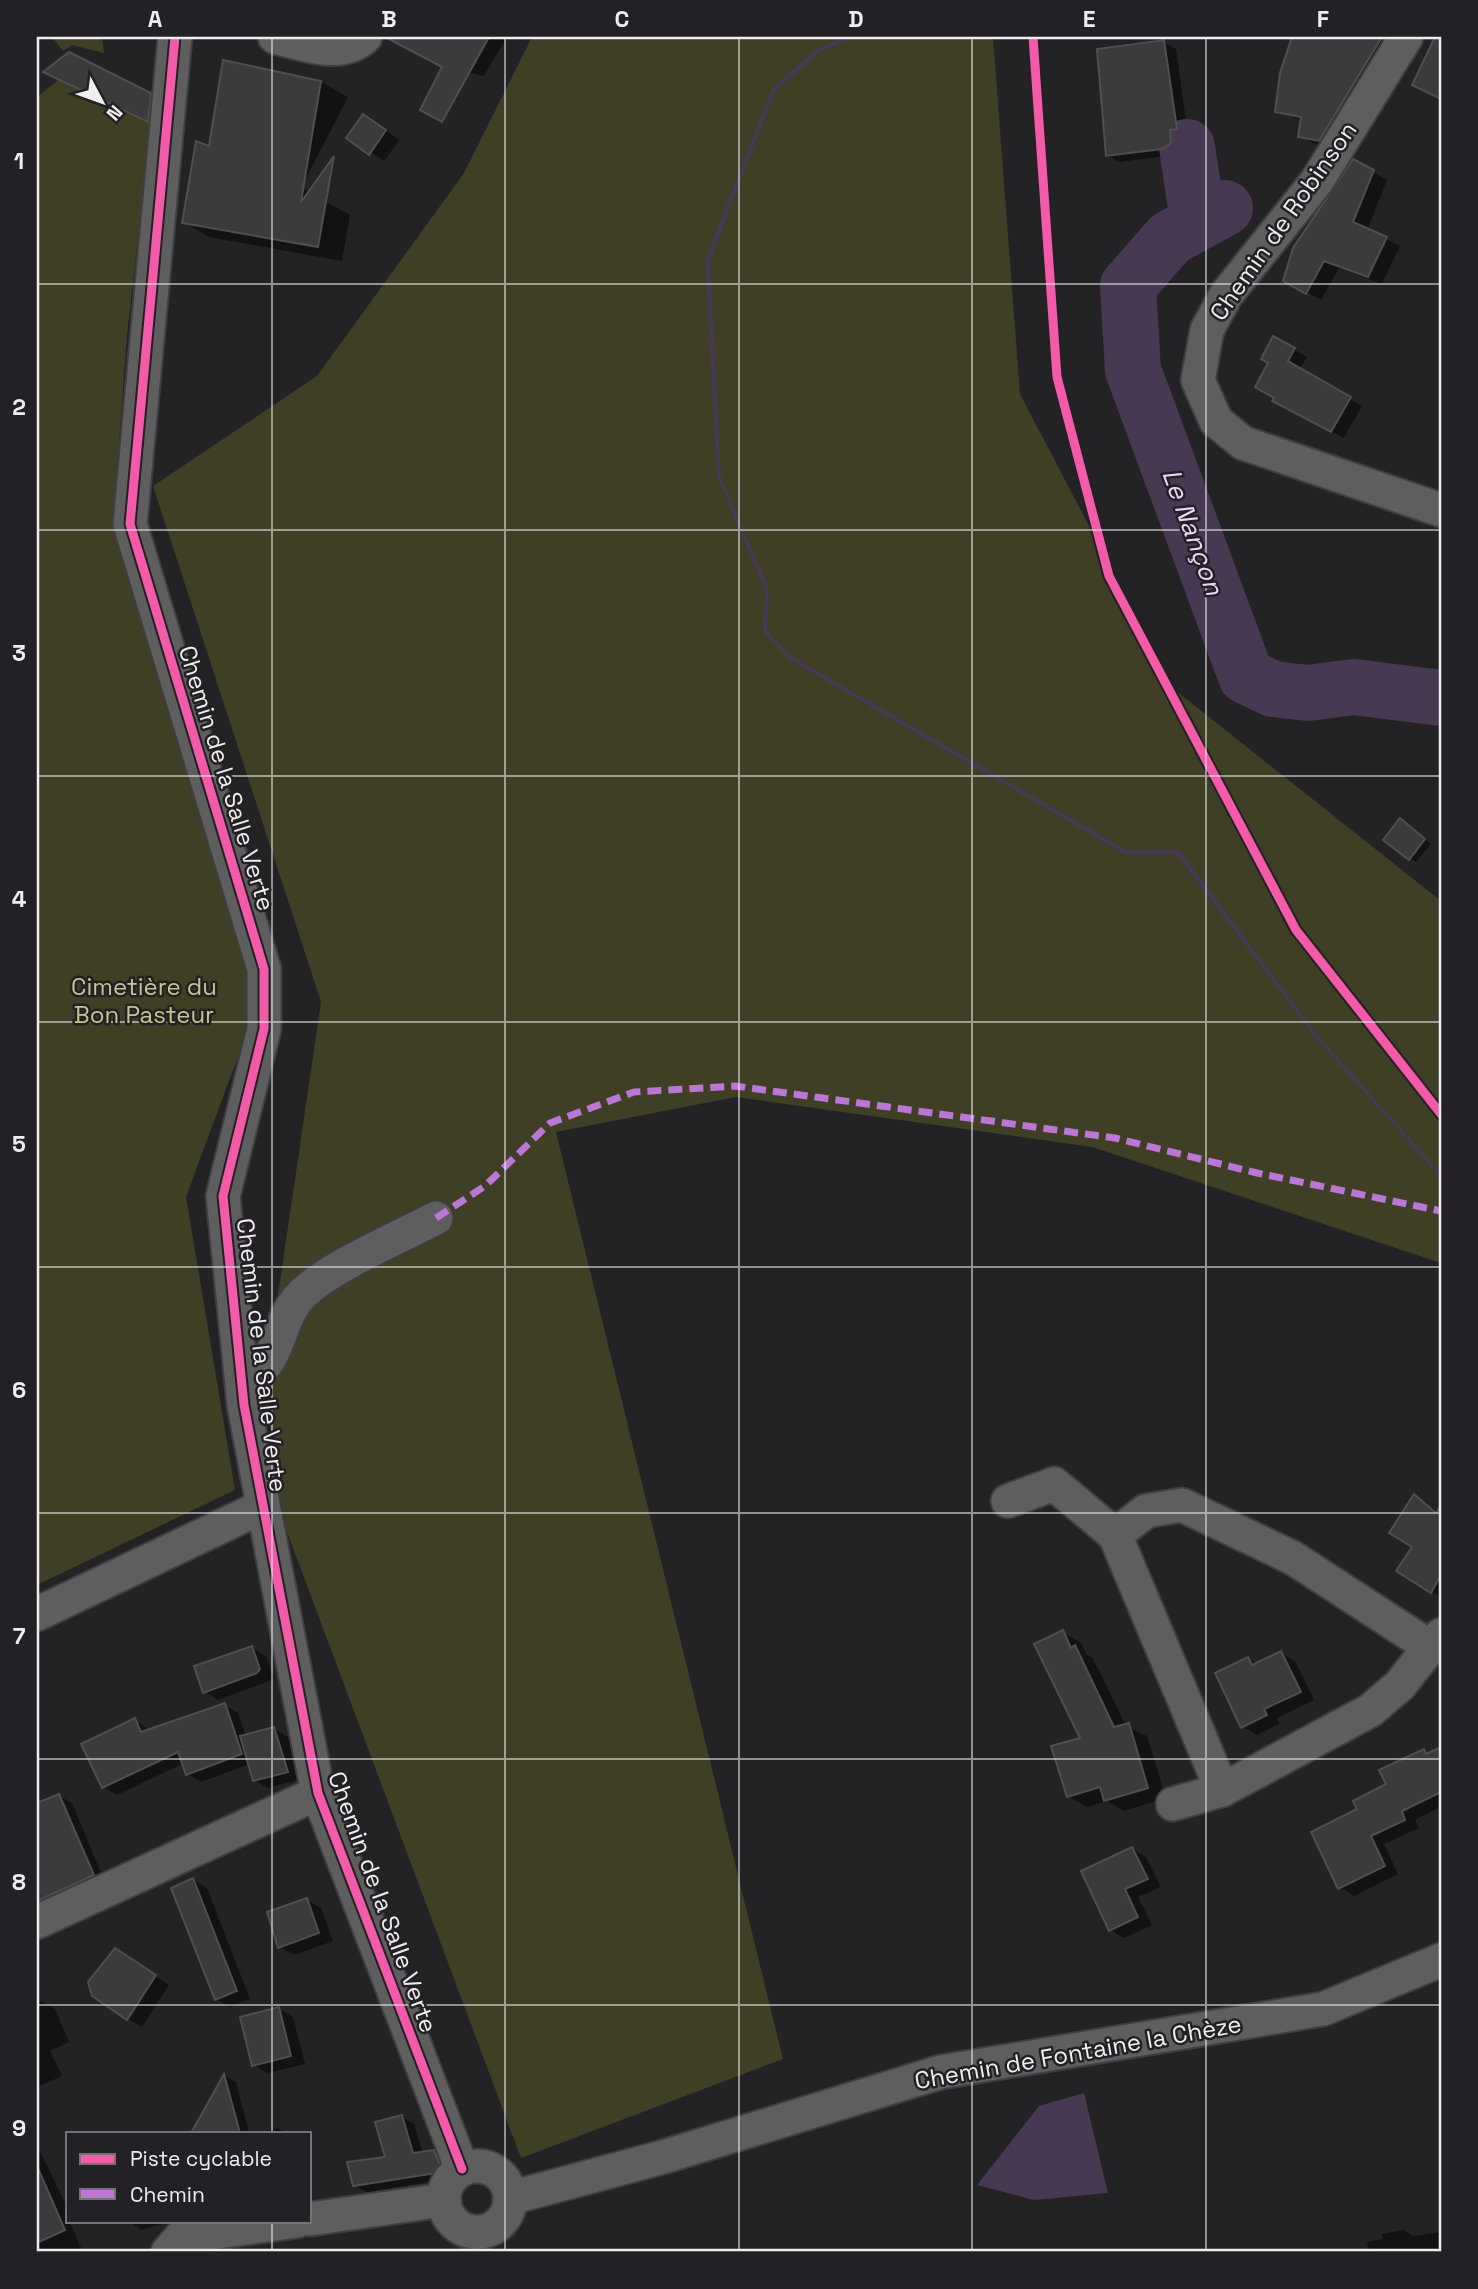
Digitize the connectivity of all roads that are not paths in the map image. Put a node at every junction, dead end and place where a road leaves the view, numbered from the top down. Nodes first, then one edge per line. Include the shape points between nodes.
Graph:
1 (175, 37) edge
2 (275, 37) edge
3 (365, 37) edge
4 (1406, 37) edge
5 (1441, 510) edge
6 (436, 1218) dead end
7 (242, 1370) junction
8 (1007, 1501) dead end
9 (262, 1507) junction
10 (1115, 1535) junction
11 (37, 1614) edge
12 (1436, 1641) edge
13 (1222, 1790) junction
14 (318, 1793) junction
15 (1173, 1804) dead end
16 (37, 1922) edge
17 (1441, 1960) edge
18 (462, 2169) junction
19 (510, 2198) junction
20 (444, 2200) junction
21 (312, 2219) edge
22 (289, 2222) edge
23 (489, 2242) edge
24 (168, 2252) edge

1 - 7 street, Chemin de la Salle Verte via 130,524 264,969 264,1029 223,1196
2 - 3 street via 322,49 357,43
4 - 5 street, Chemin de Robinson via 1317,181 1226,295 1207,330 1198,380 1216,421 1243,443
6 - 7 street via 312,1284 294,1303 282,1338 266,1364
7 - 9 street, Chemin de la Salle Verte
8 - 10 street via 1054,1484
9 - 11 street
9 - 14 street, Chemin de la Salle Verte
10 - 12 street via 1146,1511 1182,1505 1293,1558
10 - 13 street
12 - 13 street via 1400,1685 1371,1710
13 - 15 street
14 - 16 street, Chemin de la Salle Verte
14 - 18 street, Chemin de la Salle Verte
17 - 19 street, Chemin de Fontaine la Chèze via 1323,2009 941,2072 663,2157
18 - 19 street via 494,2170 508,2187
18 - 20 street via 449,2182
19 - 23 street
20 - 21 street
20 - 23 street via 457,2225
22 - 24 street via 181,2237

